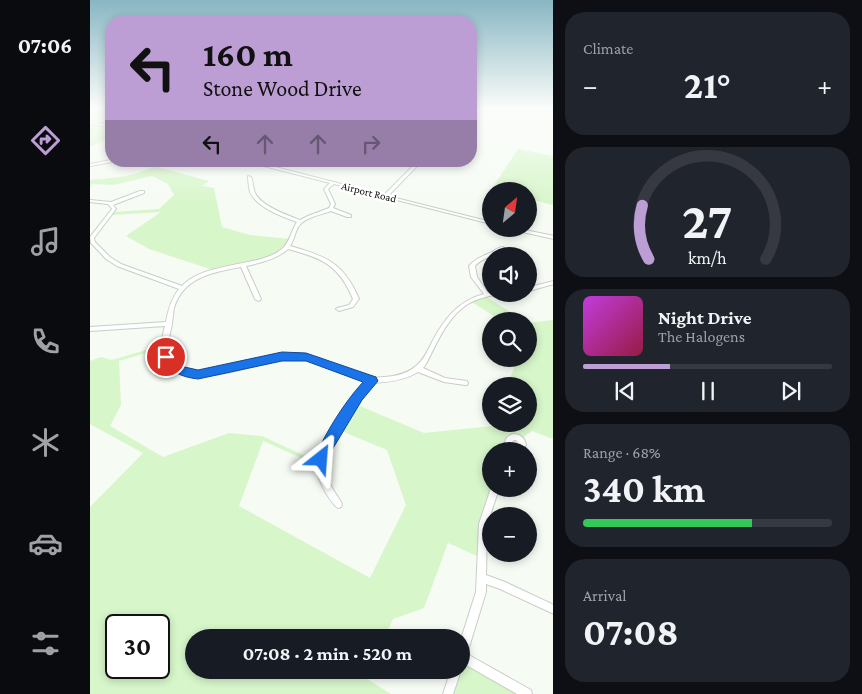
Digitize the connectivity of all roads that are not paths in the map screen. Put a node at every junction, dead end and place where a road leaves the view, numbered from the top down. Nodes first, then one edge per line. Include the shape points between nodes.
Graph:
1 (105, 162) edge
2 (90, 165) edge
3 (270, 167) edge
4 (414, 167) edge
5 (249, 177) dead end
6 (333, 183) junction
7 (142, 192) dead end
8 (385, 196) junction
9 (90, 201) edge
10 (110, 204) junction
11 (331, 209) junction
12 (349, 216) dead end
13 (482, 221) edge
14 (300, 222) junction
15 (538, 234) edge
16 (553, 238) edge
17 (288, 247) junction
18 (482, 258) edge
19 (243, 266) junction
20 (553, 282) edge
21 (482, 286) edge
22 (537, 287) edge
23 (182, 288) junction
24 (482, 296) edge
25 (258, 299) dead end
26 (340, 309) dead end
27 (169, 324) junction
28 (90, 329) edge
29 (418, 369) junction
30 (372, 381) junction
31 (465, 383) dead end
32 (492, 497) edge
33 (338, 504) dead end
34 (481, 578) junction
35 (553, 610) edge
36 (469, 629) edge
37 (470, 660) edge
38 (453, 679) edge
39 (448, 694) edge
40 (527, 694) edge

1 - 2 street
3 - 6 street, Airport Road
4 - 8 street
5 - 14 street via 256,196
6 - 8 street, Airport Road
6 - 11 street via 326,190 333,204
7 - 10 street
8 - 13 street, Airport Road
9 - 10 street
10 - 23 street via 114,209 93,235 93,242 119,265
11 - 12 street
11 - 14 street
14 - 17 street
15 - 16 street
17 - 19 street via 274,257
17 - 26 street via 324,259 338,269 351,285 356,300 351,306
18 - 21 street via 472,266 474,277
19 - 23 street via 215,272
19 - 25 street
20 - 22 street
23 - 27 street via 172,304
24 - 29 street via 458,306
27 - 28 street
27 - 30 street via 165,353 170,363 182,372 208,374 294,356 319,360
29 - 30 street via 403,376
29 - 31 street via 444,380
30 - 33 street via 357,397 321,459 322,478
32 - 34 street via 483,524
34 - 35 street
34 - 36 street via 479,598
37 - 40 street
38 - 39 street

